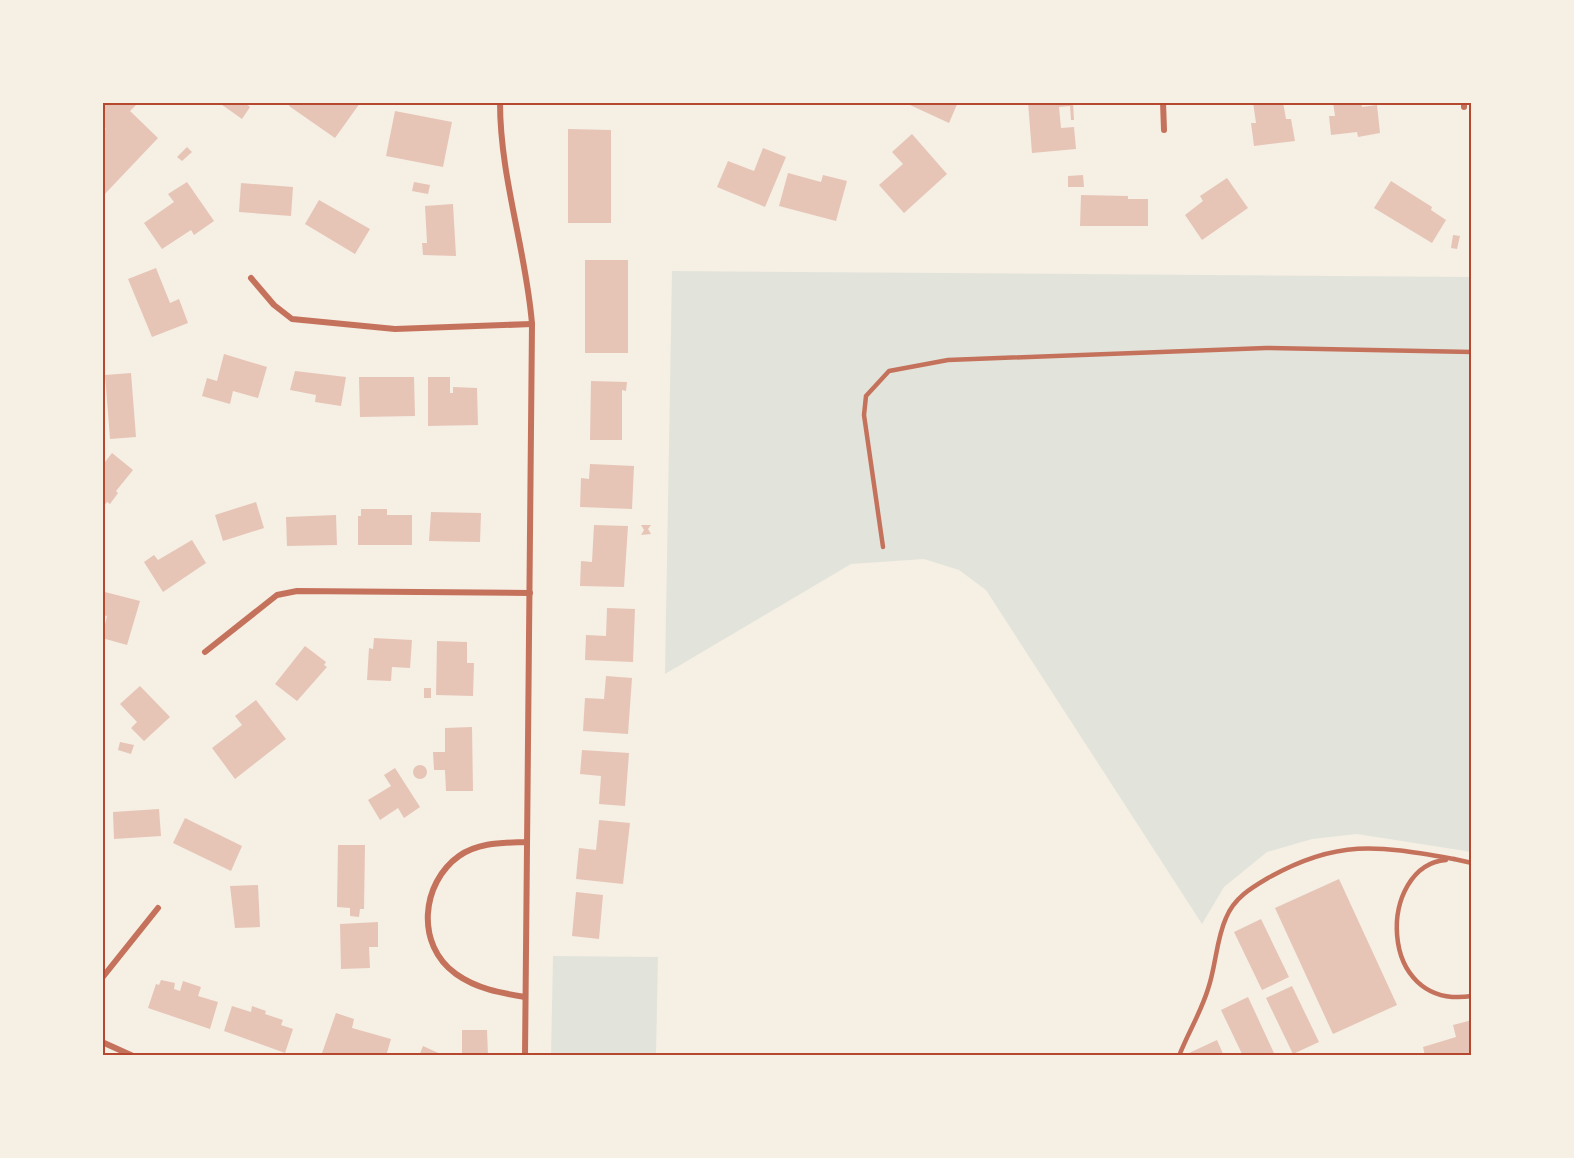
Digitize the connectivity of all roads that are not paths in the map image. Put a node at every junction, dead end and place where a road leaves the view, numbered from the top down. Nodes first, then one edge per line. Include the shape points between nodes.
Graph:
1 (500, 102) edge
2 (1163, 102) edge
3 (1164, 130) dead end
4 (251, 278) dead end
5 (532, 324) junction
6 (1472, 352) edge
7 (884, 547) dead end
8 (530, 593) junction
9 (205, 652) dead end
10 (526, 842) junction
11 (1454, 860) junction
12 (1472, 863) edge
13 (158, 908) dead end
14 (102, 978) edge
15 (1472, 996) edge
16 (525, 997) junction
17 (102, 1042) edge
18 (133, 1056) edge
19 (525, 1056) edge
20 (1179, 1056) edge

1 - 5 street via 505,174
2 - 3 street
4 - 5 street via 292,319 395,329
5 - 8 street
6 - 7 lane via 1266,348 948,360 889,371 866,396 864,415
8 - 9 street via 297,591 276,595
8 - 10 street
10 - 16 street
10 - 16 street via 489,843 461,854 442,870 432,887 427,920 441,961 455,974 480,988
11 - 12 lane
11 - 15 lane via 1434,861 1416,875 1399,909 1396,938 1401,963 1414,981 1433,993 1456,998
11 - 20 lane via 1379,847 1350,848 1296,862 1241,895 1226,917 1201,1012
13 - 14 street
16 - 19 street
17 - 18 street

